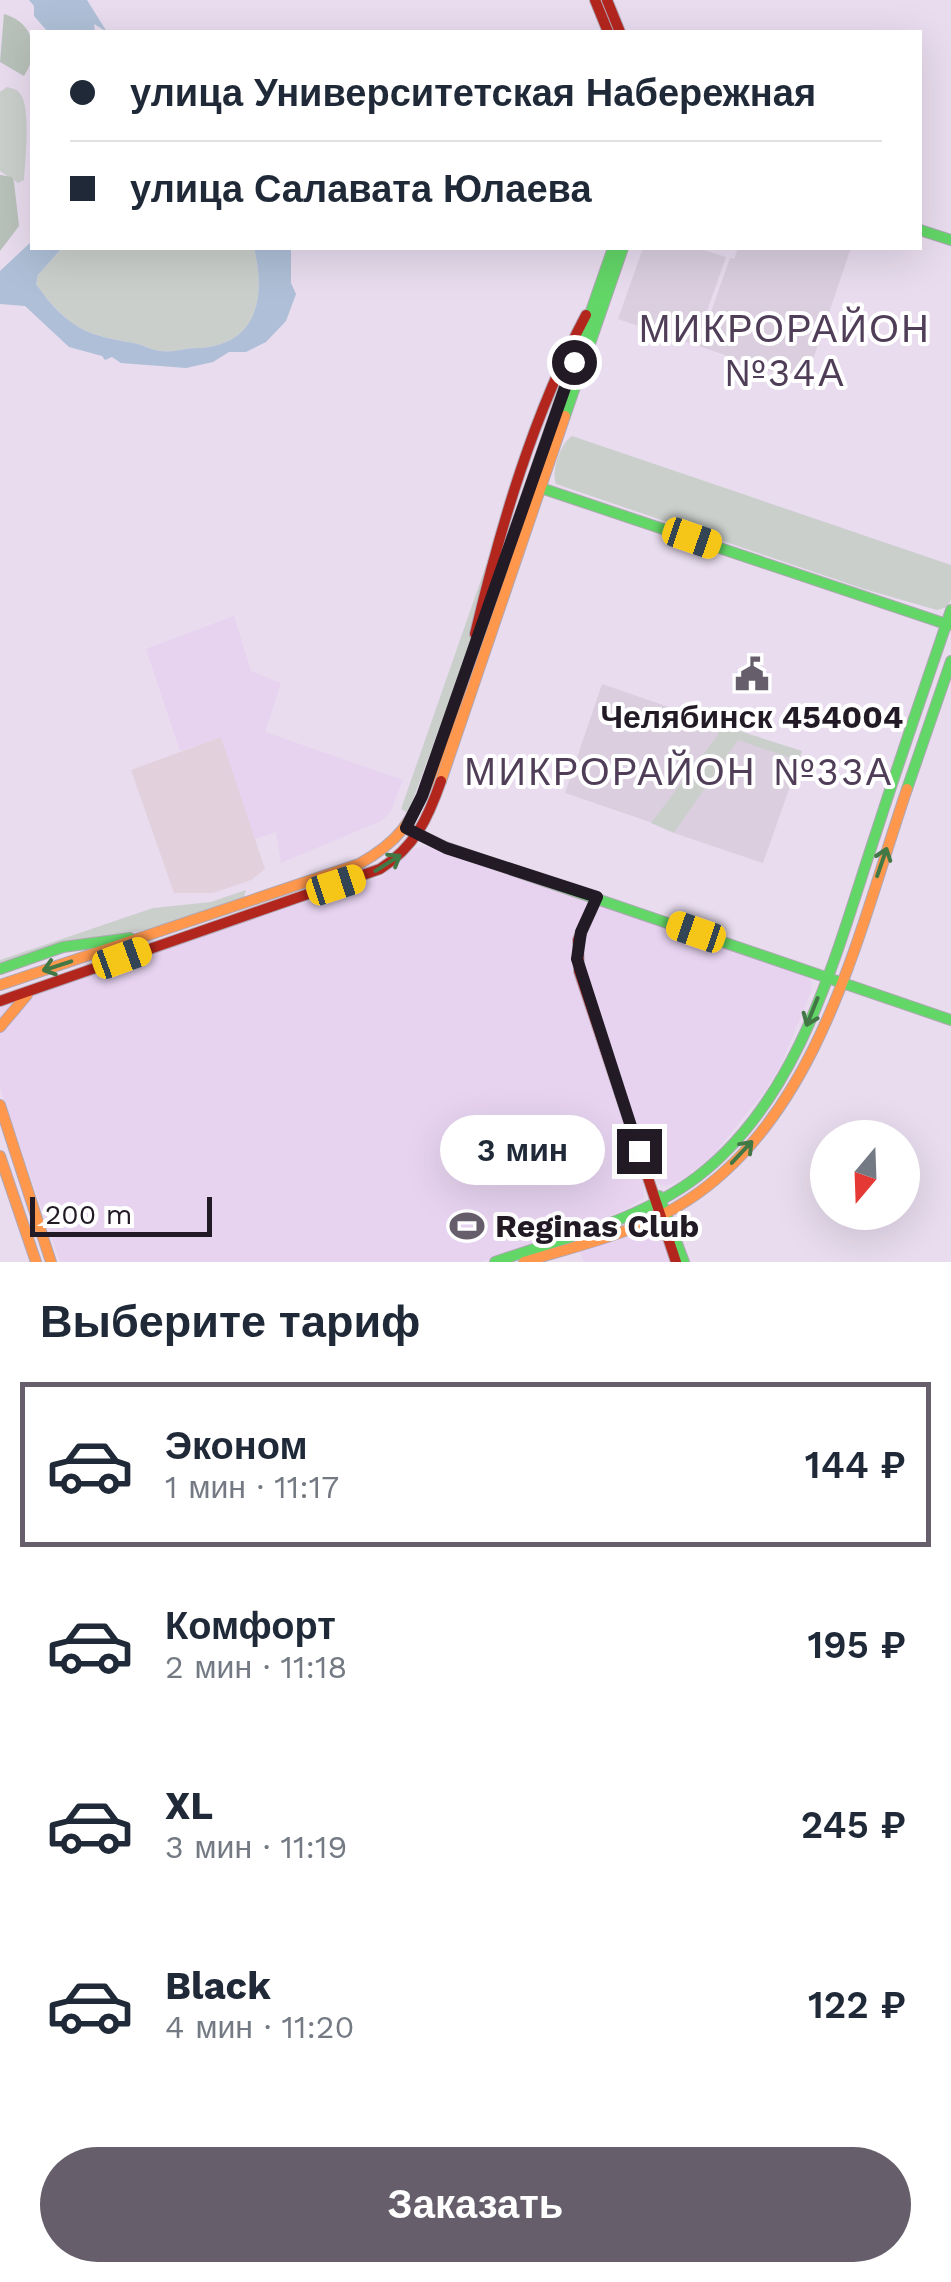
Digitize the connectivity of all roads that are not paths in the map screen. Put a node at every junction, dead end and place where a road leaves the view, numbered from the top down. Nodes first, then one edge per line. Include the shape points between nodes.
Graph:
1 (595, 0) edge
2 (607, 0) edge
3 (607, 30) edge
4 (619, 30) edge
5 (922, 231) edge
6 (951, 240) edge
7 (612, 250) edge
8 (622, 250) edge
9 (597, 295) junction
10 (537, 486) junction
11 (951, 610) edge
12 (949, 625) edge
13 (951, 661) edge
14 (470, 662) junction
15 (406, 828) junction
16 (418, 836) junction
17 (597, 897) junction
18 (153, 935) junction
19 (0, 969) edge
20 (826, 976) junction
21 (841, 982) junction
22 (0, 984) edge
23 (32, 990) junction
24 (0, 1001) edge
25 (951, 1020) edge
26 (0, 1027) edge
27 (0, 1105) edge
28 (0, 1156) edge
29 (661, 1208) junction
30 (568, 1242) junction
31 (36, 1262) edge
32 (51, 1262) edge
33 (495, 1262) edge
34 (524, 1262) edge
35 (680, 1262) edge

1 - 3 main road
2 - 4 main road
5 - 6 main road
7 - 9 main road
8 - 10 main road
9 - 10 main road
9 - 14 main road via 556,372 538,424 496,546
10 - 12 main road
10 - 14 main road
10 - 16 main road
11 - 12 main road
12 - 20 main road
21 -> 13 main road
14 - 15 main road
15 - 16 main road
15 - 18 main road via 359,864
16 - 17 main road
23 -> 16 main road via 367,875 408,851
17 - 20 main road
17 - 29 main road via 578,940 579,971
18 - 19 main road via 63,947
18 -> 22 main road
20 - 21 main road
20 -> 29 main road via 784,1074 764,1103 716,1161
21 - 25 main road
29 -> 21 main road via 712,1182 756,1137 802,1070
23 - 24 main road
23 - 26 main road
27 - 32 main road
28 - 31 main road
29 - 30 main road
29 - 35 main road
30 - 33 main road
30 - 34 main road

